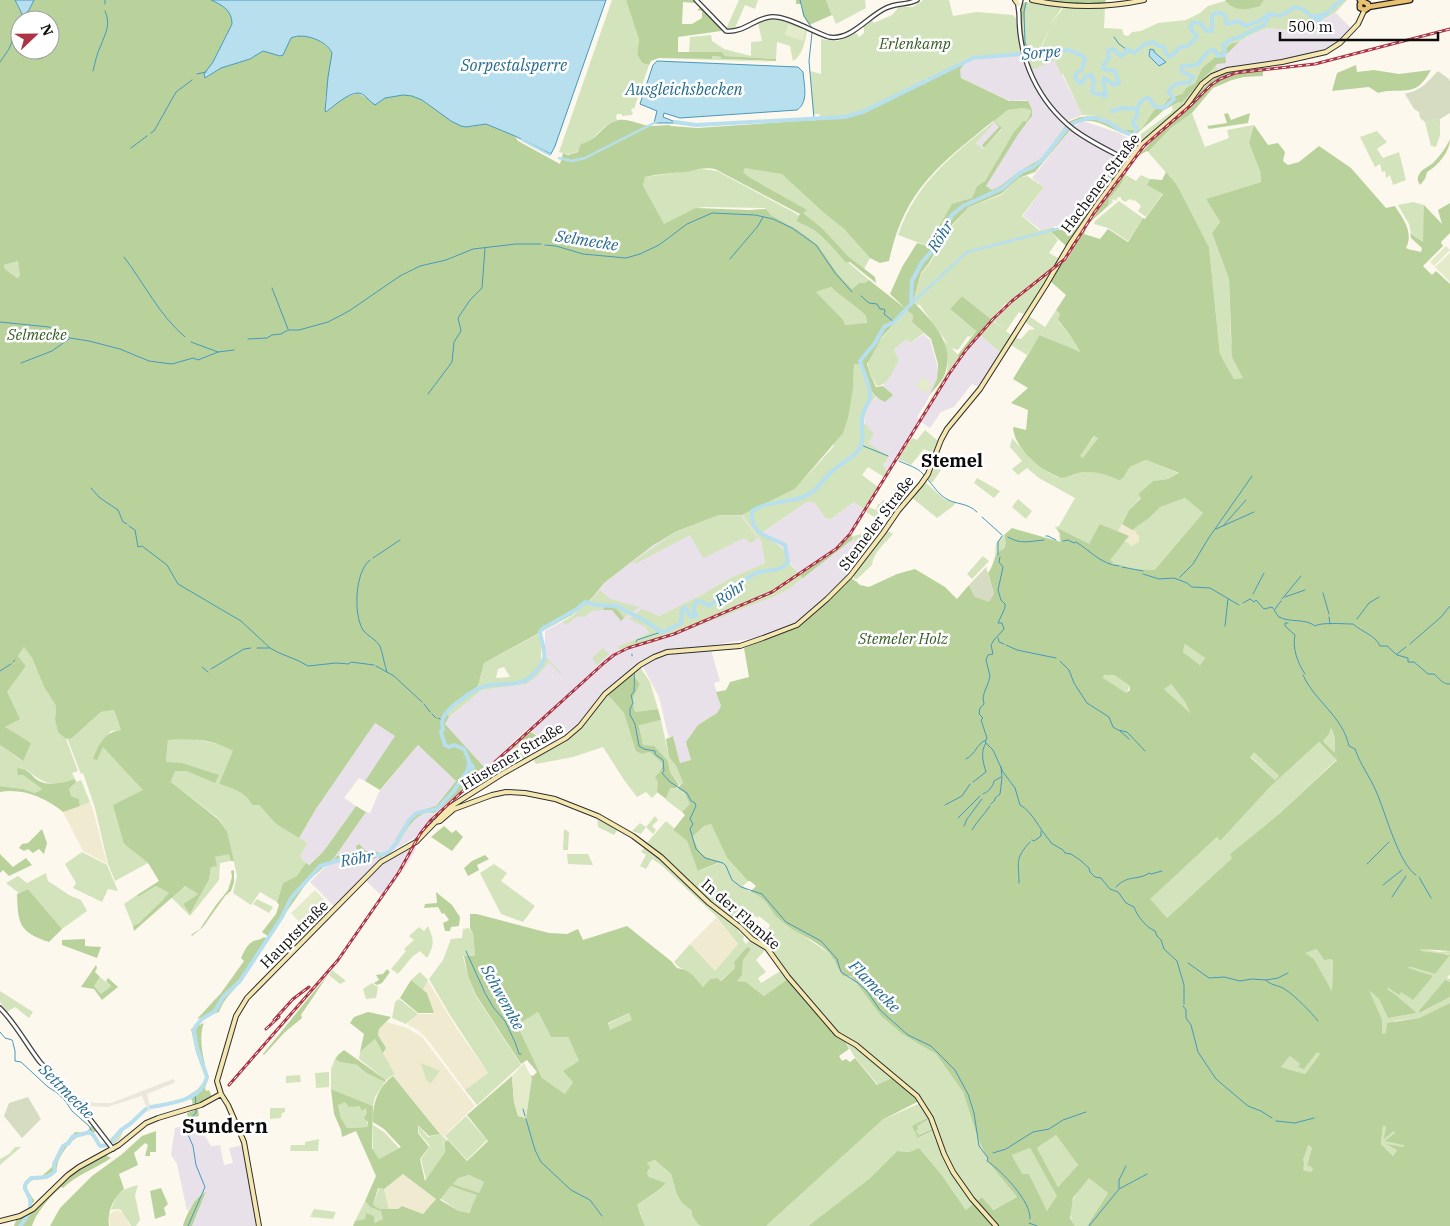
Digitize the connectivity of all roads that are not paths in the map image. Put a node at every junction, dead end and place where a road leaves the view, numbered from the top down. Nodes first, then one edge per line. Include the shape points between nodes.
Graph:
1 (696, 0) edge
2 (916, 0) edge
3 (1032, 0) edge
4 (1144, 0) edge
5 (1410, 0) edge
6 (1018, 1) edge
7 (1359, 1) edge
8 (1366, 8) junction
9 (1129, 161) junction
10 (1032, 308) joint
11 (753, 642) joint
12 (435, 822) junction
13 (416, 842) joint
14 (0, 1008) edge
15 (221, 1094) junction
16 (112, 1147) junction
17 (0, 1221) edge
18 (259, 1226) edge
19 (996, 1226) edge

1 - 2 street via 726,31 739,30 764,18 775,17 836,38 848,34 885,9
3 - 4 main road via 1098,6
5 - 8 main road
6 - 9 street via 1024,57 1039,91 1072,128
7 - 8 main road via 1366,2
7 - 8 main road via 1360,8
8 - 9 main road, Hachener Straße via 1358,24 1340,43 1322,54 1227,70 1212,76 1186,106 1144,142
9 - 10 main road, Hachener Straße via 1070,244
10 - 11 main road, Stemeler Straße via 980,389 947,430 922,481 850,576 797,624
11 - 12 main road, Hüstener Straße via 667,652 648,660 605,694 580,726 566,738 450,807
12 - 13 main road, Hüstener Straße
12 - 19 main road, In der Flamke via 459,806 494,794 521,792 555,799 593,813 633,836 670,865 719,912 767,948 837,1034 917,1096 932,1118 953,1172 972,1200
13 - 15 main road, Hauptstraße via 381,862 247,998 236,1016 216,1081
14 - 16 street via 40,1062 61,1082 72,1097 70,1101 76,1101
15 - 16 main road via 201,1105 151,1120
15 - 18 main road via 244,1142
16 - 17 main road via 74,1171 24,1214

